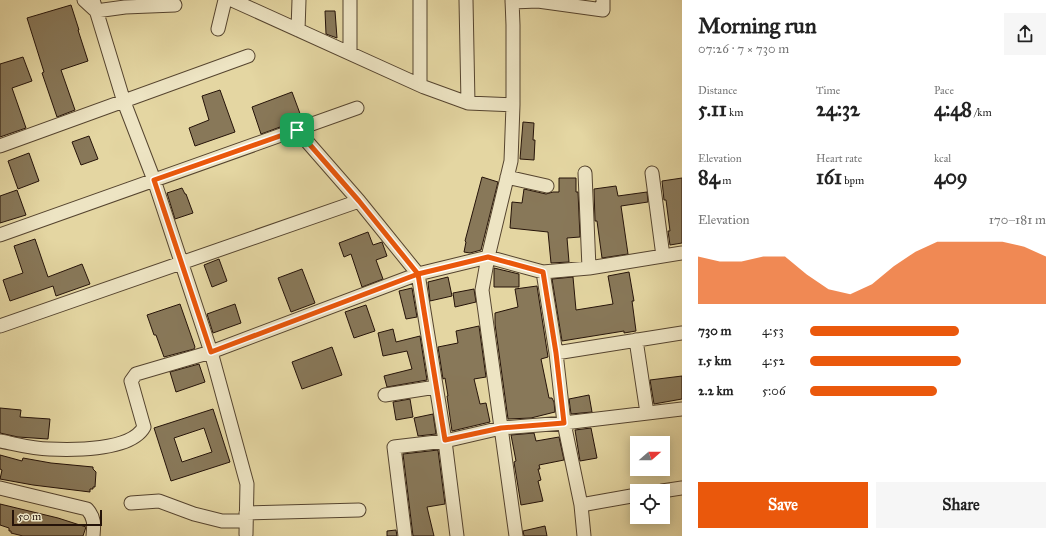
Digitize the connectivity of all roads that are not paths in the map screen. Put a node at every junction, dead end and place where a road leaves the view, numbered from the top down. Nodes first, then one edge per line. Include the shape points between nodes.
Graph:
1 (84, 0) edge
2 (225, 0) edge
3 (232, 0) edge
4 (299, 0) edge
5 (350, 0) edge
6 (420, 0) edge
7 (466, 0) edge
8 (603, 0) edge
9 (512, 1) edge
10 (94, 5) edge
11 (175, 5) dead end
12 (218, 29) dead end
13 (298, 30) junction
14 (350, 53) junction
15 (248, 56) dead end
16 (420, 85) junction
17 (124, 102) junction
18 (468, 103) junction
19 (513, 105) junction
20 (358, 108) dead end
21 (297, 130) junction
22 (0, 146) edge
23 (652, 172) dead end
24 (585, 173) dead end
25 (507, 177) junction
26 (154, 180) junction
27 (547, 186) dead end
28 (359, 201) junction
29 (0, 235) edge
30 (682, 253) edge
31 (663, 256) junction
32 (488, 257) junction
33 (181, 263) junction
34 (589, 268) junction
35 (543, 272) junction
36 (418, 274) junction
37 (0, 326) edge
38 (682, 333) edge
39 (636, 340) junction
40 (211, 352) junction
41 (556, 353) junction
42 (436, 387) junction
43 (385, 396) dead end
44 (682, 409) edge
45 (647, 413) junction
46 (564, 423) junction
47 (501, 428) junction
48 (445, 440) junction
49 (0, 441) edge
50 (0, 488) edge
51 (682, 488) edge
52 (670, 490) edge
53 (630, 496) edge
54 (131, 503) dead end
55 (581, 504) junction
56 (359, 510) dead end
57 (246, 522) junction
58 (93, 536) edge
59 (405, 536) edge
60 (457, 536) edge
61 (516, 536) edge
62 (584, 536) edge

1 - 10 street
2 - 12 street
3 - 13 street
4 - 13 street
5 - 14 street
6 - 16 street
7 - 18 street
8 - 9 street via 603,10 538,1
9 - 19 street
10 - 11 street
10 - 17 street
13 - 14 street
14 - 16 street
15 - 17 street
16 - 18 street
17 - 22 street
17 - 26 street
18 - 19 street
19 - 25 street via 511,161
20 - 21 street
21 - 26 street
21 - 28 street
23 - 31 street
24 - 34 street
25 - 27 street
25 - 32 street
26 - 29 street
26 - 33 street
28 - 33 street
28 - 36 street
30 - 31 street
31 - 34 street
32 - 35 street
32 - 36 street
32 - 47 street via 482,290
33 - 37 street
33 - 40 street
34 - 35 street
35 - 41 street
36 - 40 street
36 - 42 street
38 - 39 street
39 - 41 street
39 - 45 street
40 - 49 street via 139,372 133,376 131,381 144,428 138,436 127,441 108,447 48,449
40 - 57 street via 247,484
41 - 46 street
42 - 43 street
42 - 48 street
44 - 45 street
45 - 46 street
46 - 47 street
46 - 55 street
47 - 48 street
47 - 61 street
48 - 59 street via 394,447
48 - 60 street
50 - 58 street via 87,509 94,520
51 - 52 street
53 - 55 street
54 - 57 street via 159,501 222,521
55 - 62 street
56 - 57 street

